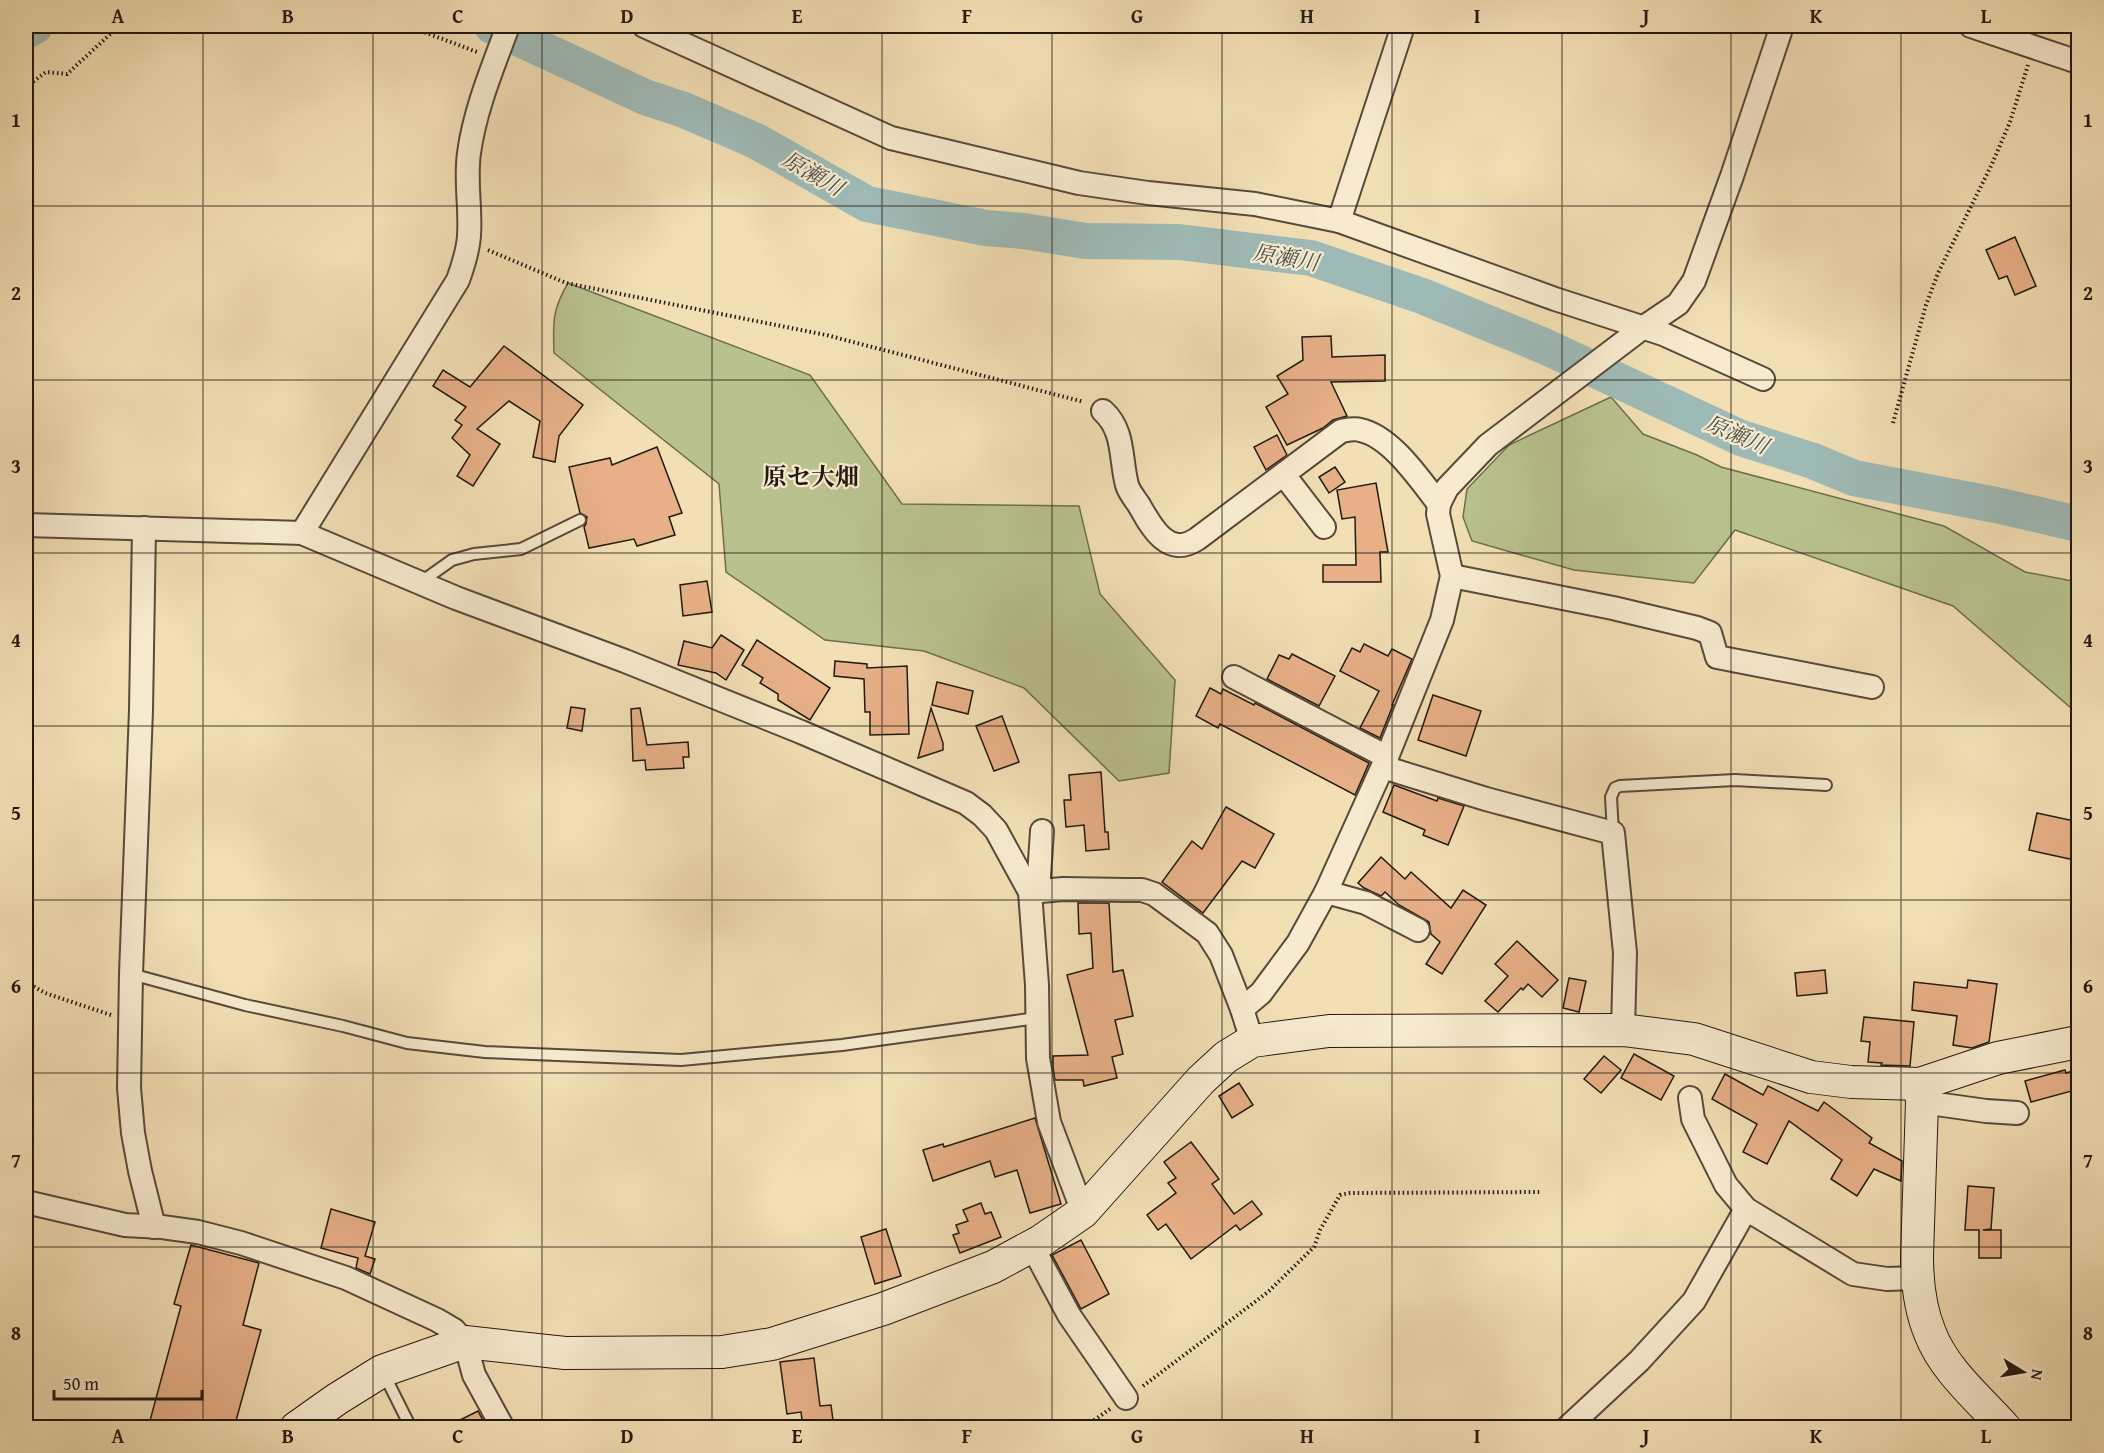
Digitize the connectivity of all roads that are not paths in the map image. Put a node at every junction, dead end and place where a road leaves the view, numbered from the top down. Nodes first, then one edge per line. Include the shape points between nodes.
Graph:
1 (508, 26) edge
2 (644, 26) edge
3 (1403, 26) edge
4 (1782, 26) edge
5 (1971, 26) edge
6 (2079, 62) edge
7 (1339, 221) junction
8 (1641, 329) junction
9 (1763, 379) dead end
10 (1104, 411) road end
11 (1284, 475) junction
12 (1439, 504) junction
13 (580, 520) dead end
14 (26, 525) edge
15 (1324, 527) dead end
16 (144, 528) junction
17 (302, 533) junction
18 (1452, 576) junction
19 (421, 582) junction
20 (1234, 677) dead end
21 (1872, 687) dead end
22 (1385, 762) junction
23 (1826, 785) dead end
24 (1042, 831) dead end
25 (1613, 833) junction
26 (1326, 891) junction
27 (1034, 892) junction
28 (1418, 930) dead end
29 (131, 974) junction
30 (1242, 1009) junction
31 (1037, 1018) junction
32 (1623, 1030) junction
33 (1252, 1041) junction
34 (2079, 1042) edge
35 (1921, 1093) junction
36 (1690, 1098) dead end
37 (2018, 1113) dead end
38 (26, 1202) edge
39 (1746, 1209) junction
40 (1083, 1212) junction
41 (154, 1227) junction
42 (1032, 1246) junction
43 (1917, 1278) junction
44 (465, 1342) junction
45 (382, 1371) junction
46 (1126, 1398) road end
47 (296, 1428) edge
48 (411, 1428) edge
49 (503, 1428) edge
50 (1567, 1428) edge
51 (2005, 1428) edge

1 - 17 street via 476,120 469,154 468,241 458,280
2 - 7 street via 891,138 1079,183 1255,204
3 - 7 street
4 - 8 street via 1694,281 1678,304
5 - 6 street
7 - 8 street
8 - 9 street via 1663,334
8 - 12 street via 1488,445 1453,480
10 - 11 street via 1118,431 1127,486 1149,523 1172,544 1187,546
11 - 12 street via 1341,431 1358,429 1393,449
11 - 15 street
12 - 18 street
13 - 19 lane via 521,549 452,560
14 - 16 street
16 - 17 street
16 - 29 street
17 - 19 street
18 - 21 street via 1697,628 1710,633 1717,657
18 - 22 street via 1442,620
19 - 27 street via 626,661 966,803 996,830
20 - 22 street
22 - 25 street via 1486,799
22 - 26 street
23 - 25 lane via 1735,780 1620,786 1611,796
24 - 27 street
25 - 32 street via 1625,953
26 - 28 street via 1366,903
26 - 30 street via 1298,943 1261,993
27 - 30 street via 1142,890 1154,894 1207,933 1221,956
27 - 31 street
29 - 31 lane via 407,1043 485,1052 681,1060 842,1045
29 - 41 street via 129,1088 140,1171
30 - 33 street
31 - 40 street via 1038,1058 1049,1122
32 - 33 street via 1329,1031
32 - 35 street via 1694,1039 1811,1077
33 - 40 street via 1226,1057 1201,1080
34 - 35 street via 1998,1058
35 - 37 street via 1986,1111
35 - 43 street
36 - 39 street via 1693,1119 1702,1138 1726,1185
38 - 41 street via 125,1226
39 - 43 street via 1853,1274 1887,1280
39 - 50 street via 1694,1301
40 - 42 street
41 - 44 street via 198,1232 241,1243 346,1278 437,1320
42 - 44 street via 993,1267 883,1310 772,1344 722,1352 565,1353
42 - 46 street via 1069,1315
43 - 51 street via 1930,1334 1942,1356
44 - 45 street
44 - 49 street via 474,1375
45 - 47 street
45 - 48 lane

